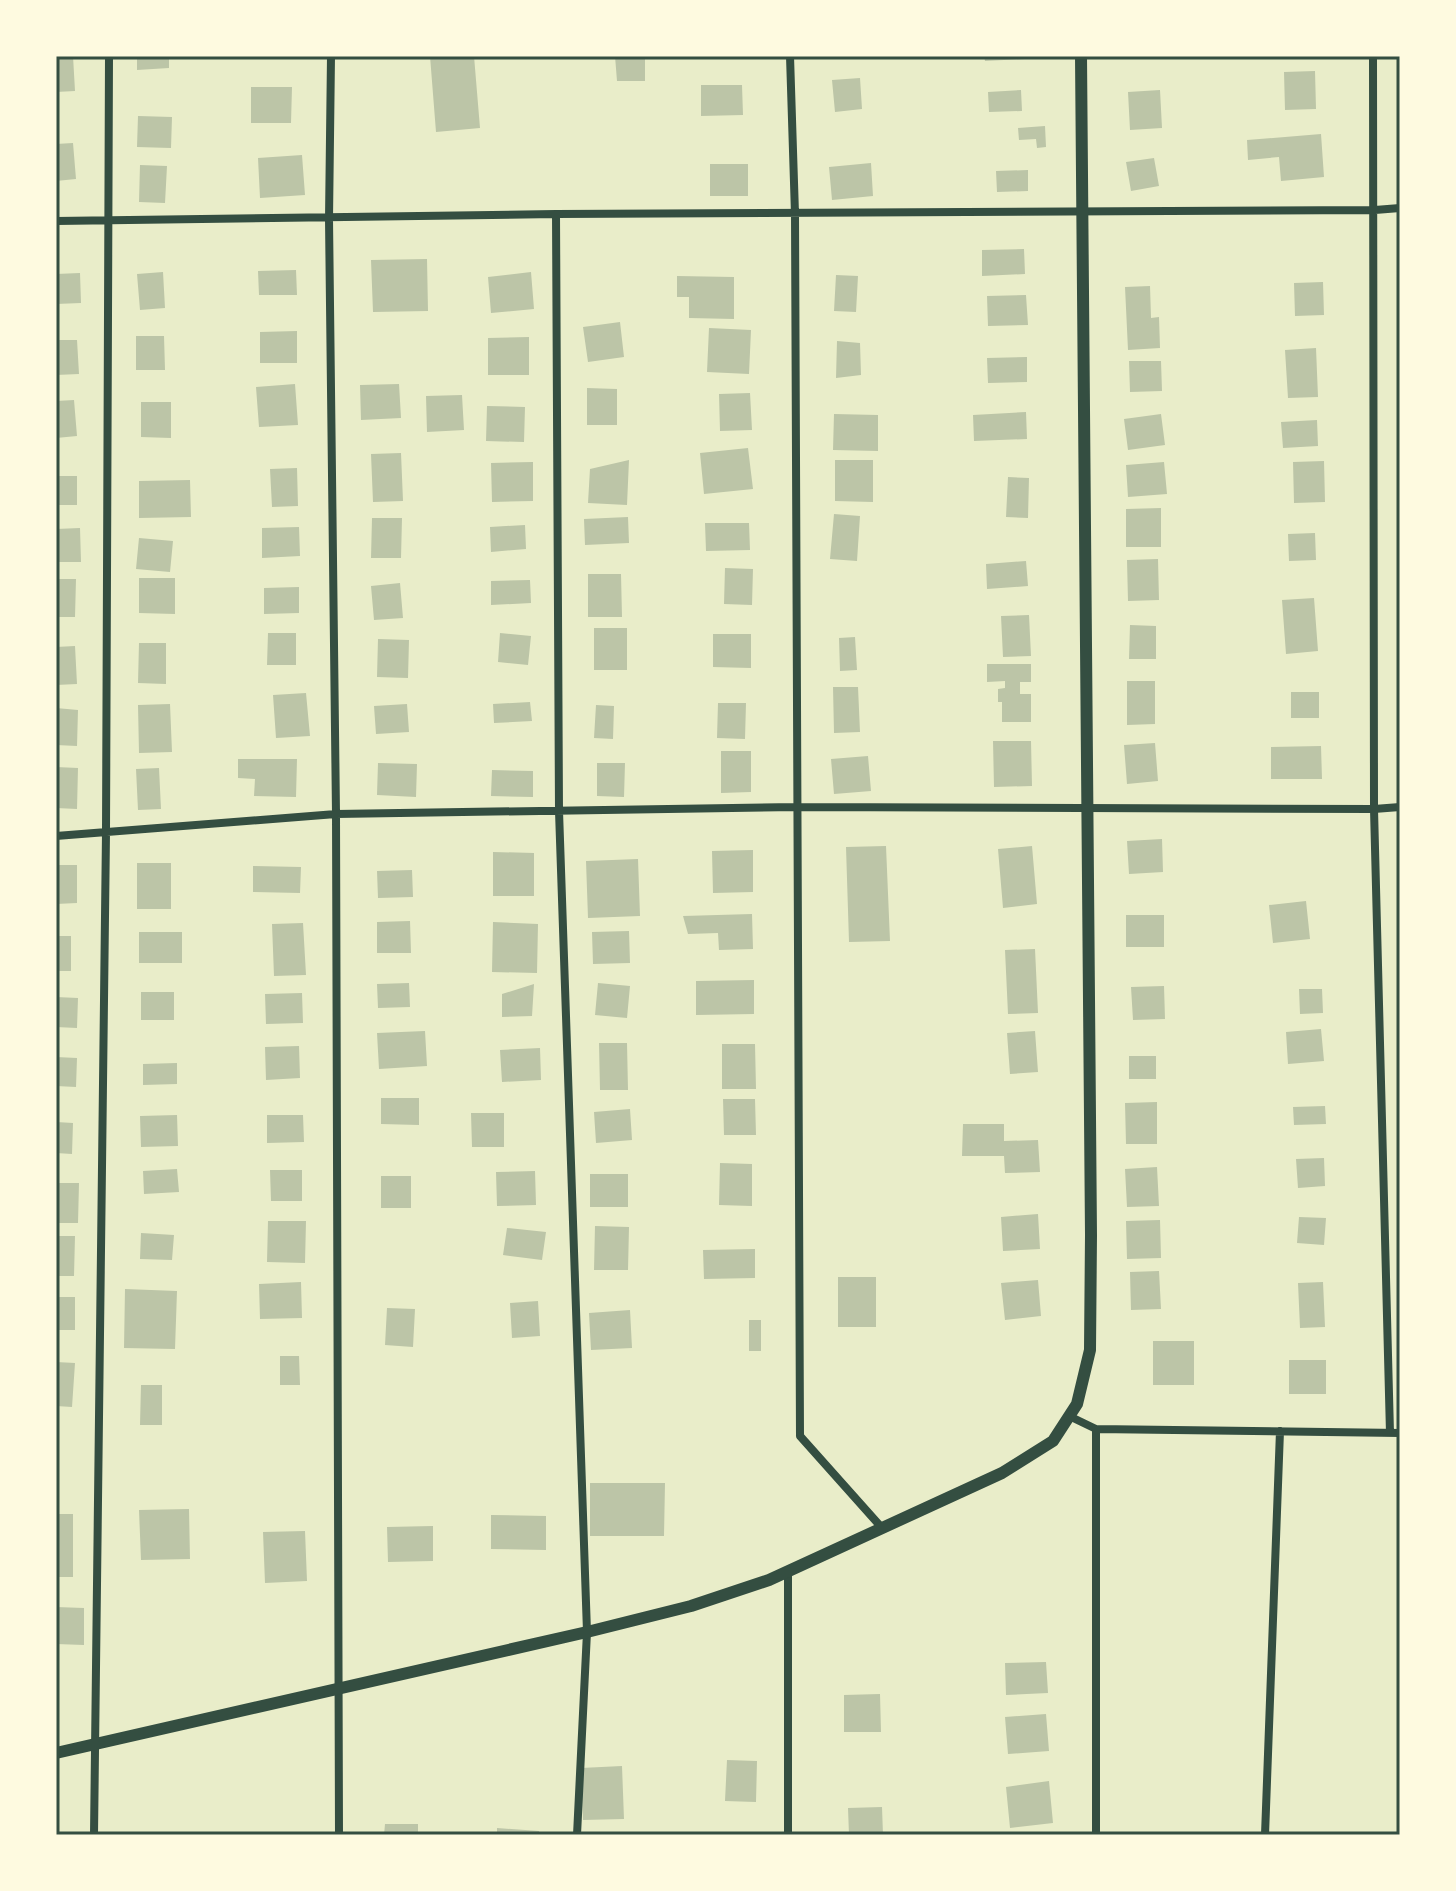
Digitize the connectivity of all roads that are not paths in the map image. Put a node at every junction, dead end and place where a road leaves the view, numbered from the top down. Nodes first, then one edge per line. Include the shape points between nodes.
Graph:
1 (109, 56) edge
2 (331, 56) edge
3 (790, 56) edge
4 (1081, 56) edge
5 (1373, 56) edge
6 (1400, 208) edge
7 (1375, 210) junction
8 (1084, 213) junction
9 (556, 214) junction
10 (795, 214) junction
11 (329, 219) junction
12 (110, 220) junction
13 (56, 221) edge
14 (796, 807) junction
15 (1087, 807) junction
16 (1400, 807) edge
17 (1374, 809) junction
18 (559, 811) junction
19 (336, 814) junction
20 (106, 833) junction
21 (56, 836) edge
22 (1069, 1416) junction
23 (1096, 1429) junction
24 (1280, 1431) junction
25 (1395, 1433) edge
26 (882, 1528) junction
27 (788, 1572) junction
28 (587, 1632) junction
29 (339, 1688) junction
30 (95, 1744) junction
31 (56, 1753) edge
32 (94, 1835) edge
33 (339, 1835) edge
34 (577, 1835) edge
35 (788, 1835) edge
36 (1096, 1835) edge
37 (1265, 1835) edge

1 - 12 street
2 - 11 street
3 - 10 street
4 - 8 street
5 - 7 street
6 - 7 street
7 - 8 street
7 - 17 street
8 - 10 street
8 - 15 street
9 - 10 street
9 - 11 street
9 - 18 street
10 - 14 street
11 - 12 street
11 - 19 street
12 - 13 street
12 - 20 street
14 - 15 street
14 - 18 street
14 - 26 street via 800,1436
15 - 17 street
15 - 22 street via 1090,1350
16 - 17 street
17 - 25 street
18 - 19 street
18 - 28 street
19 - 20 street
19 - 29 street
20 - 21 street
20 - 30 street
22 - 23 street
22 - 26 street via 1053,1441 1002,1473
23 - 24 street
23 - 36 street
24 - 25 street
24 - 37 street
26 - 27 street
27 - 28 street via 691,1606
27 - 35 street
28 - 29 street
28 - 34 street
29 - 30 street
29 - 33 street
30 - 31 street
30 - 32 street

